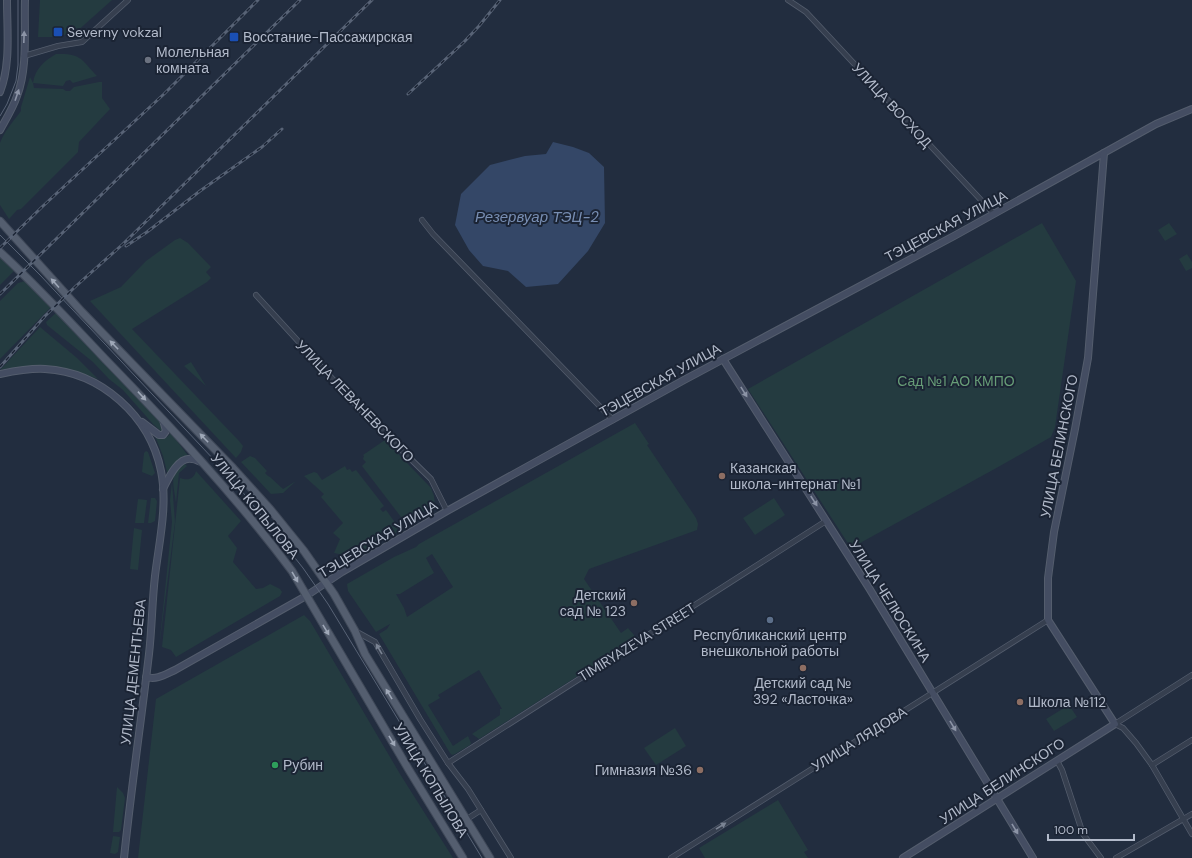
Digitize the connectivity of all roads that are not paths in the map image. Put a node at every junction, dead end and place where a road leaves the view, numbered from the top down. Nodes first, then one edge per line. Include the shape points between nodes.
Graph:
1 (7, 0) edge
2 (25, 0) edge
3 (128, 0) edge
4 (788, 0) edge
5 (24, 56) junction
6 (0, 92) edge
7 (1192, 109) edge
8 (0, 130) edge
9 (1104, 153) junction
10 (994, 214) junction
11 (422, 220) dead end
12 (0, 221) edge
13 (0, 252) edge
14 (256, 295) dead end
15 (723, 359) junction
16 (0, 374) edge
17 (135, 417) junction
18 (162, 418) junction
19 (613, 420) junction
20 (204, 464) junction
21 (163, 489) junction
22 (447, 512) junction
23 (826, 521) junction
24 (326, 582) junction
25 (306, 596) junction
26 (1048, 620) junction
27 (355, 631) junction
28 (1192, 675) edge
29 (146, 677) junction
30 (933, 692) junction
31 (1115, 724) junction
32 (1192, 740) edge
33 (1057, 760) junction
34 (448, 763) junction
35 (1152, 765) junction
36 (996, 799) junction
37 (481, 810) junction
38 (1192, 814) edge
39 (466, 819) junction
40 (1183, 819) junction
41 (1192, 834) edge
42 (124, 858) edge
43 (463, 858) edge
44 (490, 858) edge
45 (511, 858) edge
46 (671, 858) edge
47 (903, 858) edge
48 (1033, 858) edge
49 (1101, 858) edge
50 (1116, 858) edge

1 - 6 main road via 6,56
5 -> 2 main road
3 - 5 street via 82,42
4 - 10 street, УЛИЦА ВОСХОД via 806,12
8 -> 5 main road via 18,95
7 - 9 main road, ТЭЦЕВСКАЯ УЛИЦА via 1156,124
9 - 10 main road, ТЭЦЕВСКАЯ УЛИЦА
9 - 26 main road, УЛИЦА БЕЛИНСКОГО via 1088,358 1054,532 1048,578
10 - 15 main road, ТЭЦЕВСКАЯ УЛИЦА
11 - 19 street via 432,234
24 -> 12 main road, УЛИЦА КОПЫЛОВА via 270,509 82,312
13 -> 18 main road, УЛИЦА КОПЫЛОВА
14 - 22 street, УЛИЦА ЛЕВАНЕВСКОГО via 360,409 430,479
15 - 19 main road, ТЭЦЕВСКАЯ УЛИЦА
15 -> 23 main road, УЛИЦА ЧЕЛЮСКИНА
16 - 17 main road via 45,369 82,377 114,396
17 - 18 main road via 161,435 166,431
17 - 21 main road, УЛИЦА ДЕМЕНТЬЕВА via 150,439 161,471
18 - 20 main road, УЛИЦА КОПЫЛОВА
19 - 22 main road, ТЭЦЕВСКАЯ УЛИЦА
20 - 21 main road via 193,459 184,460 175,468
20 -> 25 main road, УЛИЦА КОПЫЛОВА via 266,537 292,571
21 - 29 main road, УЛИЦА ДЕМЕНТЬЕВА via 163,514
22 - 24 main road, ТЭЦЕВСКАЯ УЛИЦА
23 - 30 main road, УЛИЦА ЧЕЛЮСКИНА
23 - 34 street, TIMIRYAZEVA STREET
24 - 25 main road, ТЭЦЕВСКАЯ УЛИЦА
24 - 27 main road, УЛИЦА КОПЫЛОВА
25 - 29 main road, ТЭЦЕВСКАЯ УЛИЦА via 175,670 159,678
25 -> 43 main road, УЛИЦА КОПЫЛОВА
26 - 30 street, УЛИЦА ЛЯДОВА
26 - 31 main road
34 -> 27 street, УЛИЦА КОПЫЛОВА via 375,642
39 -> 27 main road, УЛИЦА КОПЫЛОВА via 365,654
28 - 31 street, УЛИЦА БЕЛИНСКОГО
29 - 42 main road, УЛИЦА ДЕМЕНТЬЕВА
30 -> 36 main road, УЛИЦА ЧЕЛЮСКИНА
46 -> 30 street, УЛИЦА ЛЯДОВА
31 - 33 main road, УЛИЦА БЕЛИНСКОГО
31 - 35 street via 1123,728
32 - 35 street
33 - 36 main road, УЛИЦА БЕЛИНСКОГО
33 - 49 street via 1083,834
34 - 37 street, УЛИЦА КОПЫЛОВА
35 - 40 street
36 - 47 main road, УЛИЦА БЕЛИНСКОГО
36 -> 48 main road, УЛИЦА ЧЕЛЮСКИНА
37 - 39 street
37 - 45 street, УЛИЦА КОПЫЛОВА
38 - 40 street
39 - 44 main road, УЛИЦА КОПЫЛОВА
40 - 41 street
40 - 50 street

